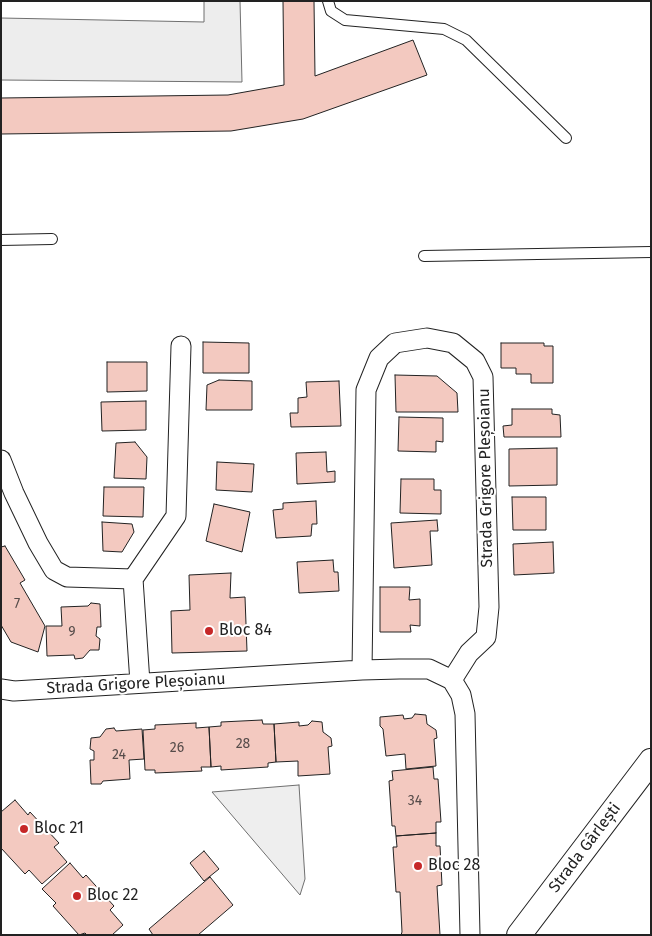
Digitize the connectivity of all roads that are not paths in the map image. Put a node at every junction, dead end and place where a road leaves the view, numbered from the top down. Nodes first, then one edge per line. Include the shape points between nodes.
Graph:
1 (328, 1) edge
2 (566, 138) dead end
3 (52, 239) dead end
4 (1, 240) edge
5 (651, 252) edge
6 (424, 256) dead end
7 (181, 346) dead end
8 (1, 460) edge
9 (133, 579) junction
10 (362, 670) junction
11 (452, 680) junction
12 (140, 683) junction
13 (1, 689) edge
14 (651, 760) edge
15 (470, 935) edge
16 (518, 935) edge

1 - 2 lane via 332,11 345,20 444,29 466,40
3 - 4 lane
5 - 6 lane
7 - 9 street via 176,516
8 - 9 street via 38,543 54,570 67,577
9 - 12 street
10 - 11 street, Strada Grigore Pleșoianu via 429,669
10 - 11 street, Strada Grigore Pleșoianu via 366,390 379,358 395,343 427,338 453,343 475,361 483,377 486,636 469,653
10 - 12 street, Strada Grigore Pleșoianu
11 - 15 street via 461,695 465,714
12 - 13 street, Strada Grigore Pleșoianu via 14,691
14 - 16 street, Strada Gârlești

